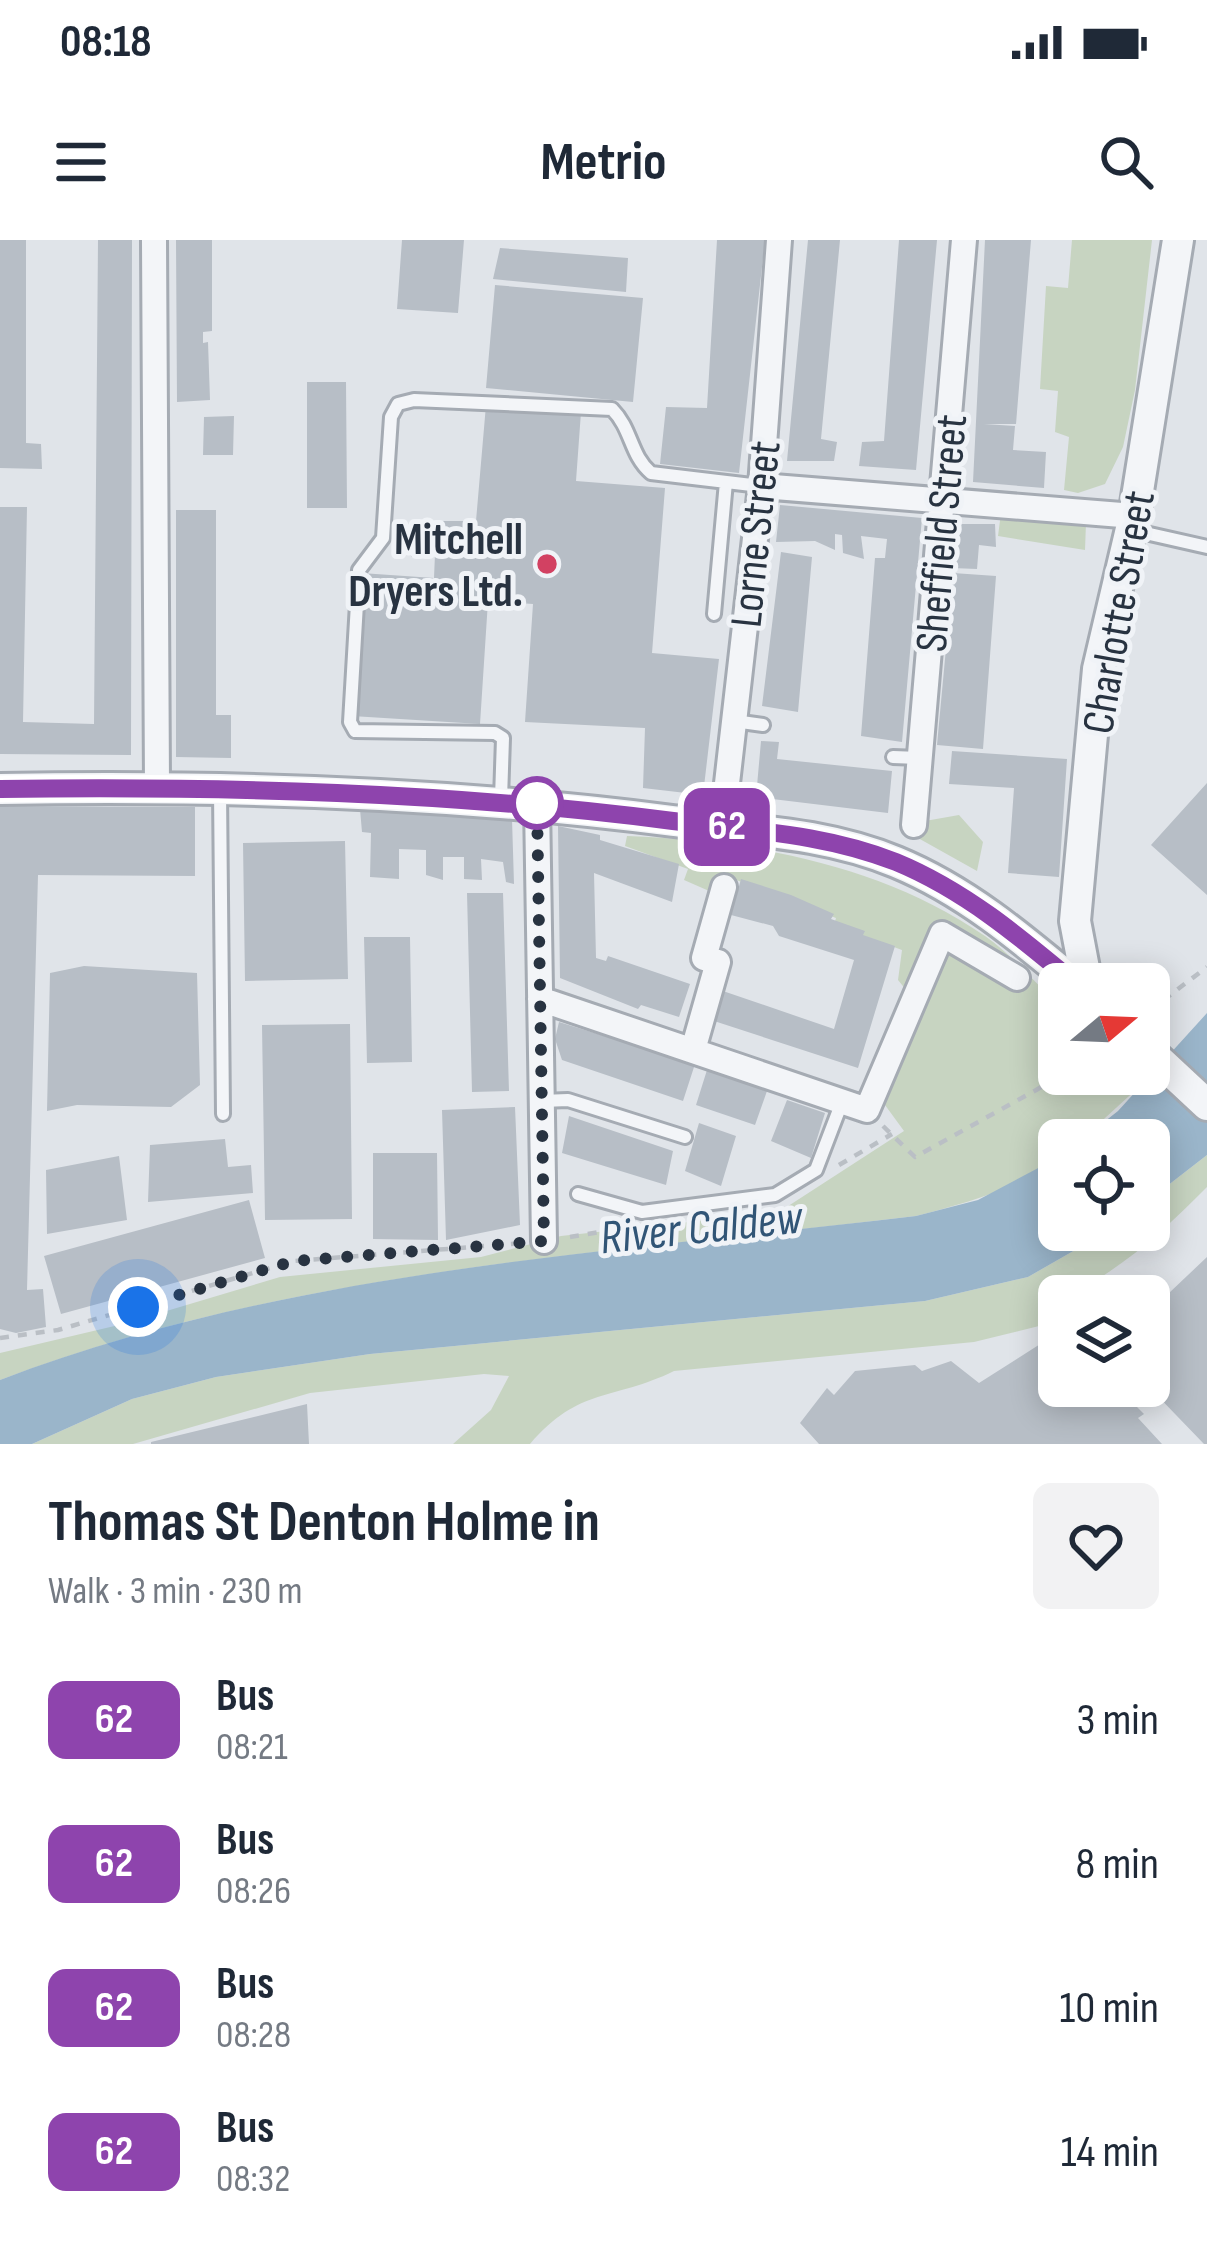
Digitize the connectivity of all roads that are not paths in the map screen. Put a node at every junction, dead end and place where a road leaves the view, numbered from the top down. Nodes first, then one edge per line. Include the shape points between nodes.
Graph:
1 (154, 240) edge
2 (779, 240) edge
3 (964, 240) edge
4 (1178, 240) edge
5 (726, 482) junction
6 (761, 486) junction
7 (943, 500) junction
8 (1133, 523) junction
9 (1207, 547) edge
10 (714, 614) dead end
11 (734, 721) junction
12 (763, 725) dead end
13 (893, 757) dead end
14 (920, 758) junction
15 (157, 786) junction
16 (0, 789) edge
17 (220, 789) junction
18 (501, 802) junction
19 (537, 803) junction
20 (914, 825) dead end
21 (722, 827) junction
22 (724, 887) dead end
23 (1051, 963) edge
24 (1083, 963) edge
25 (1017, 978) dead end
26 (540, 999) junction
27 (693, 1051) junction
28 (1170, 1071) edge
29 (541, 1101) junction
30 (1207, 1105) edge
31 (855, 1106) junction
32 (224, 1114) dead end
33 (685, 1137) dead end
34 (578, 1194) dead end
35 (544, 1241) road end

1 - 15 street
2 - 6 street, Lorne Street
3 - 7 street, Sheffield Street
4 - 8 street, Charlotte Street
5 - 6 lane
5 - 10 lane
5 - 18 lane via 651,473 612,410 398,404 383,538 359,570 350,722 355,731 495,733 503,738
6 - 7 street
6 - 11 street, Lorne Street
7 - 8 street
7 - 14 street, Sheffield Street
8 - 9 lane
8 - 24 street, Charlotte Street via 1098,669 1075,921
11 - 12 lane
11 - 21 street, Lorne Street
13 - 14 lane
14 - 20 street, Sheffield Street
15 - 16 street
15 - 17 street
17 - 18 street
17 - 32 lane
18 - 19 street
19 - 21 street
19 - 26 street
21 - 23 street via 812,834 892,861 935,880
22 - 27 street via 704,958 718,962
25 - 31 street via 942,934
26 - 27 street
26 - 29 street
27 - 31 street
28 - 30 street
29 - 33 lane via 568,1100
29 - 35 street
31 - 34 lane via 816,1170 775,1195 641,1212

